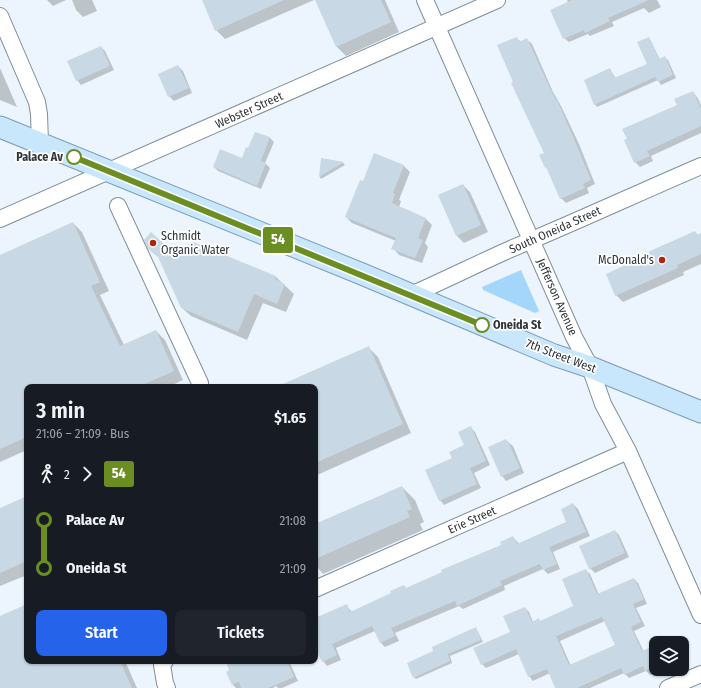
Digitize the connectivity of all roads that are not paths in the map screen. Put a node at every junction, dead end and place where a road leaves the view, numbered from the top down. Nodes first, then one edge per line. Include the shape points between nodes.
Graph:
1 (425, 0) edge
2 (497, 0) edge
3 (0, 16) edge
4 (437, 27) junction
5 (0, 128) edge
6 (40, 144) junction
7 (701, 166) edge
8 (110, 171) junction
9 (118, 206) dead end
10 (0, 219) edge
11 (532, 241) junction
12 (410, 295) junction
13 (590, 367) junction
14 (200, 383) dead end
15 (701, 412) edge
16 (628, 451) junction
17 (318, 589) edge
18 (701, 615) edge
19 (164, 664) edge
20 (701, 674) edge
21 (167, 688) edge
22 (668, 688) edge

1 - 4 street, Jefferson Avenue
2 - 4 street, Webster Street
3 - 6 street via 37,102
4 - 8 street, Webster Street
4 - 11 street, Jefferson Avenue
5 - 6 main road, 7th Street West
6 - 8 main road, 7th Street West
7 - 11 street, South Oneida Street
8 - 10 street, Webster Street
8 - 12 main road, 7th Street West
9 - 14 street
11 - 12 street, South Oneida Street
11 - 13 street, Jefferson Avenue
12 - 13 main road, 7th Street West via 554,355
13 - 15 main road, 7th Street West
13 - 16 street, Jefferson Avenue via 603,404
16 - 17 street, Erie Street
16 - 18 street, Jefferson Avenue
19 - 21 street
20 - 22 street

